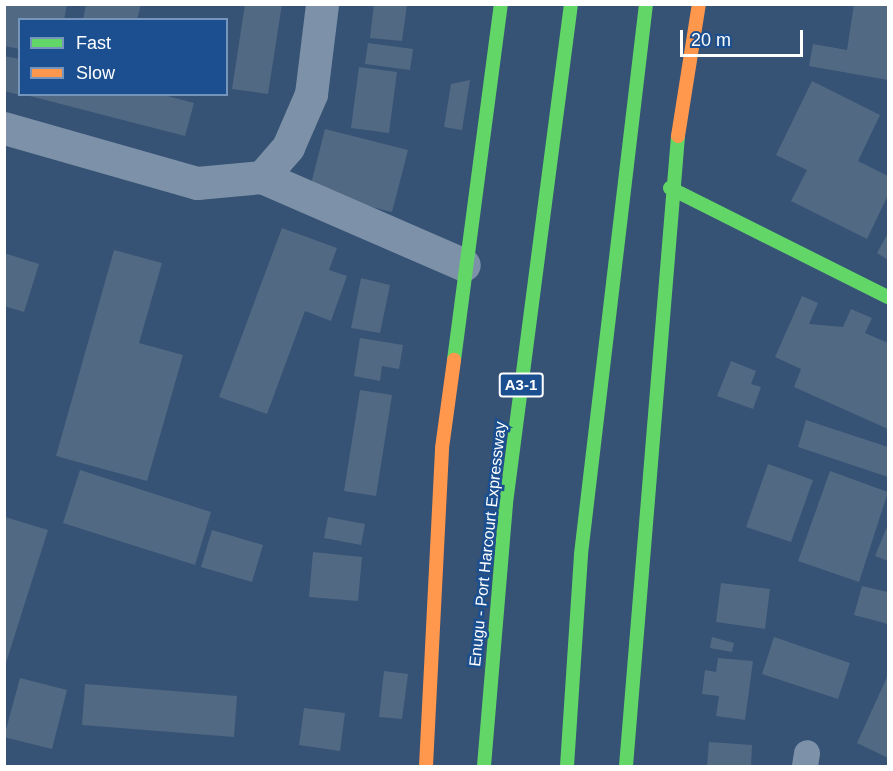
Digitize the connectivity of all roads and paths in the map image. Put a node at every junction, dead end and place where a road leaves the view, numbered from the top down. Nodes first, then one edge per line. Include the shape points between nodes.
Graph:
1 (322, 4) edge
2 (501, 4) edge
3 (571, 4) edge
4 (646, 4) edge
5 (699, 4) edge
6 (4, 128) edge
7 (262, 177) junction
8 (670, 188) junction
9 (464, 265) junction
10 (888, 297) edge
11 (426, 766) edge
12 (484, 766) edge
13 (567, 766) edge
14 (626, 766) edge

1 - 7 street via 311,94 288,147
2 - 9 main road
3 - 12 main road, Enugu - Port Harcourt Expressway / A3-1 via 506,503
4 - 13 main road via 618,208 584,530
5 - 8 main road
6 - 7 street via 197,183
7 - 9 street
8 - 10 main road
8 - 14 main road
9 - 11 main road via 442,448

